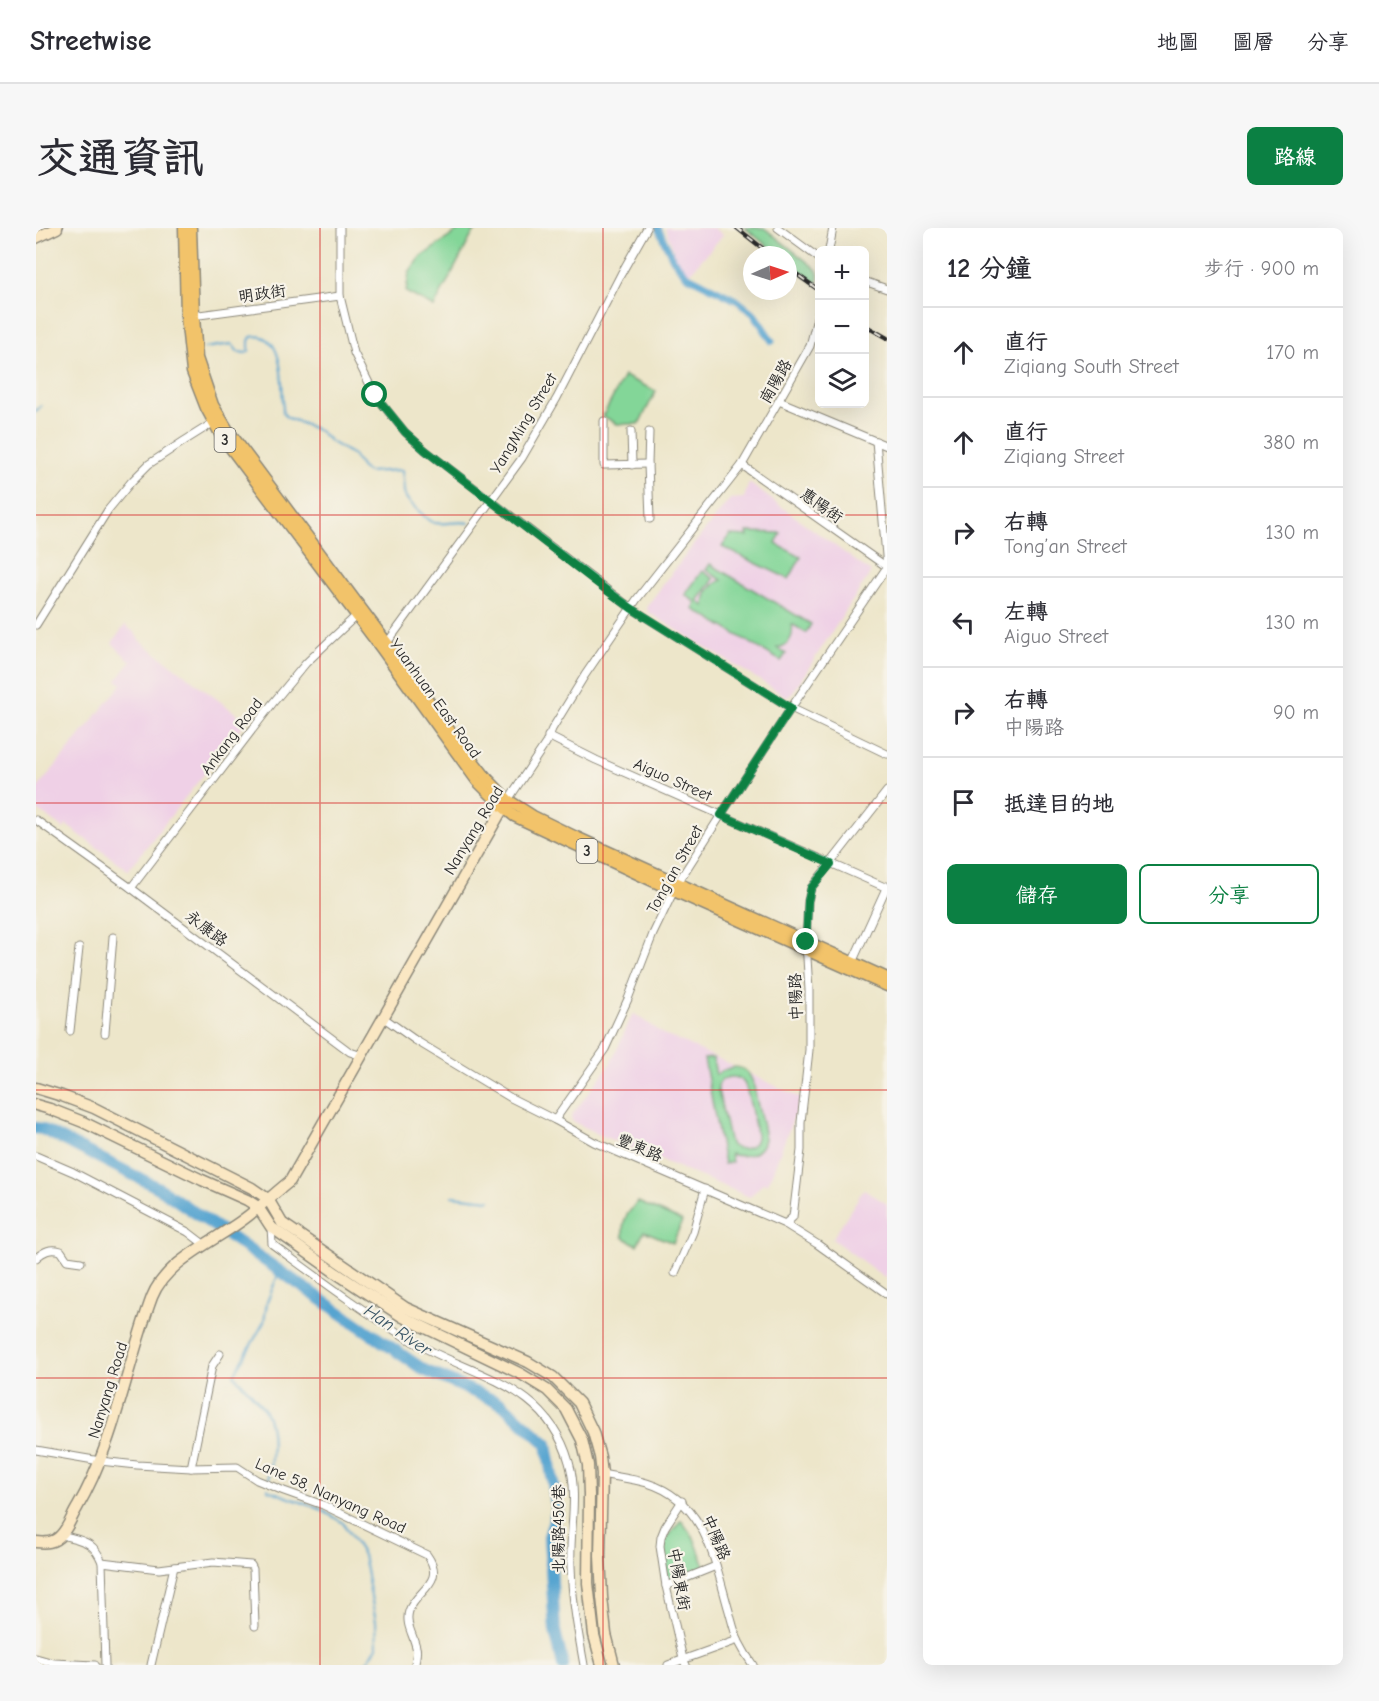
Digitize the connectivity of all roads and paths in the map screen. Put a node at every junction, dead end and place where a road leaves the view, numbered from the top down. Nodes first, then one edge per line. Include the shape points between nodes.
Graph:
1 (57, 228) edge
2 (184, 228) edge
3 (191, 228) edge
4 (340, 228) edge
5 (647, 228) edge
6 (778, 228) edge
7 (833, 228) edge
8 (37, 235) edge
9 (830, 246) edge
10 (815, 256) edge
11 (869, 283) edge
12 (887, 289) edge
13 (340, 296) junction
14 (190, 316) junction
15 (815, 324) edge
16 (779, 401) junction
17 (217, 421) junction
18 (604, 421) dead end
19 (631, 431) dead end
20 (649, 432) dead end
21 (876, 441) junction
22 (887, 446) edge
23 (648, 464) junction
24 (632, 465) junction
25 (742, 465) junction
26 (492, 502) junction
27 (650, 519) dead end
28 (887, 567) edge
29 (631, 608) junction
30 (360, 613) junction
31 (36, 625) edge
32 (384, 645) junction
33 (791, 708) junction
34 (548, 736) junction
35 (887, 754) edge
36 (887, 791) edge
37 (505, 803) junction
38 (721, 815) junction
39 (36, 820) edge
40 (831, 864) junction
41 (887, 887) edge
42 (131, 888) junction
43 (675, 888) junction
44 (113, 937) dead end
45 (806, 947) junction
46 (79, 948) dead end
47 (850, 966) junction
48 (887, 978) edge
49 (887, 986) edge
50 (384, 1018) junction
51 (70, 1031) dead end
52 (105, 1033) dead end
53 (362, 1056) junction
54 (36, 1088) edge
55 (36, 1105) edge
56 (555, 1120) junction
57 (36, 1156) edge
58 (705, 1189) junction
59 (268, 1199) junction
60 (258, 1206) junction
61 (785, 1224) junction
62 (271, 1227) junction
63 (207, 1244) junction
64 (36, 1258) edge
65 (81, 1262) dead end
66 (675, 1273) dead end
67 (887, 1294) edge
68 (220, 1354) dead end
69 (36, 1450) edge
70 (100, 1461) junction
71 (191, 1468) junction
72 (602, 1474) junction
73 (682, 1501) junction
74 (61, 1535) junction
75 (36, 1542) edge
76 (102, 1562) junction
77 (716, 1566) junction
78 (174, 1567) junction
79 (666, 1586) junction
80 (255, 1626) dead end
81 (738, 1640) junction
82 (36, 1658) edge
83 (685, 1662) edge
84 (95, 1665) edge
85 (105, 1665) edge
86 (151, 1665) edge
87 (415, 1665) edge
88 (584, 1665) edge
89 (602, 1665) edge
90 (614, 1665) edge
91 (668, 1665) edge
92 (753, 1665) edge

1 - 8 street
2 - 14 main road, Yuanhuan East Road / 3
3 - 14 main road, Yuanhuan East Road / 3
4 - 13 street
5 - 26 street, YangMing Street via 557,398
6 - 10 street
7 - 9 street
11 - 12 street
13 - 14 street, 明政街
13 - 26 street via 354,353 371,390 405,432
14 - 17 main road, Yuanhuan East Road / 3 via 192,372
15 - 16 street, 南陽路 via 810,346
16 - 21 street
16 - 25 street, 南陽路
17 - 30 main road, Yuanhuan East Road / 3 via 220,434
17 - 31 street via 149,464 131,482 108,510
18 - 24 street via 604,465
19 - 24 street
20 - 23 street
21 - 22 street
21 - 28 street
23 - 24 street
23 - 27 street
25 - 28 street, 惠陽街
25 - 29 street, Nanyang Road
26 - 29 street
26 - 32 street, YangMing Street
28 - 33 street, Tong’an Street
29 - 33 street
29 - 34 street, Nanyang Road
30 - 32 main road, Yuanhuan East Road / 3
30 - 42 street, Ankang Road via 306,663
32 - 37 main road, Yuanhuan East Road / 3 via 477,781
33 - 35 street
33 - 38 street, Tong’an Street
34 - 37 street, Nanyang Road
34 - 38 street, Aiguo Street
36 - 40 street, 中陽路
37 - 43 main road, Yuanhuan East Road / 3
37 - 50 street, Nanyang Road
38 - 40 street, Aiguo Street
38 - 43 street, Tong’an Street
39 - 42 street, 永康路
40 - 41 street, Aiguo Street
40 - 45 street, 中陽路 via 811,888
41 - 47 street
42 - 53 street, 永康路 via 350,1052
43 - 45 main road, Yuanhuan East Road / 3
43 - 56 street, Tong’an Street via 605,1049
44 - 52 street
45 - 47 main road, Yuanhuan East Road / 3
45 - 61 street, 中陽路 via 810,1050 793,1217
46 - 51 street
47 - 48 main road, Yuanhuan East Road / 3
47 - 49 main road, Yuanhuan East Road / 3
50 - 53 street, Nanyang Road
50 - 56 street, 豐東路 via 511,1098
53 - 59 street, Nanyang Road via 290,1180
54 - 59 street via 94,1108
55 - 60 street via 83,1122
56 - 58 street, 豐東路 via 594,1142
57 - 63 street
58 - 61 street, 豐東路
58 - 66 street via 693,1232
59 - 60 street, Nanyang Road
59 - 72 street via 282,1223 406,1308 528,1362 552,1377 579,1403 593,1432
60 - 62 street
60 - 63 street, Nanyang Road
61 - 67 street, 豐東路
62 - 88 street, 北陽路450巷 via 272,1244 314,1274 411,1340 522,1394 551,1424 561,1439 574,1489 571,1566
62 - 89 street via 403,1317 521,1374 547,1390 566,1409 582,1440 588,1465 588,1583
63 - 70 street, Nanyang Road via 171,1270 153,1296
64 - 65 street via 55,1249 67,1260
68 - 71 street via 212,1366
69 - 70 street, Lane 58, Nanyang Road
70 - 71 street, Lane 58, Nanyang Road
70 - 74 street, Nanyang Road
71 - 87 street, Lane 58, Nanyang Road via 237,1467 257,1480 323,1505 427,1555 434,1574 408,1616 417,1648
72 - 73 street, 中陽路 via 647,1483
72 - 90 street via 602,1597
73 - 77 street, 中陽路 via 702,1529
73 - 79 street, 中陽東街 via 661,1537
74 - 75 street via 50,1543
74 - 76 street via 89,1543
76 - 78 street via 159,1569
76 - 85 street
77 - 79 street
77 - 81 street, 中陽路
78 - 80 street via 213,1562 251,1565
78 - 86 street
79 - 83 street, 中陽東街
81 - 83 street
81 - 92 street, 中陽路
82 - 84 street
83 - 91 street

